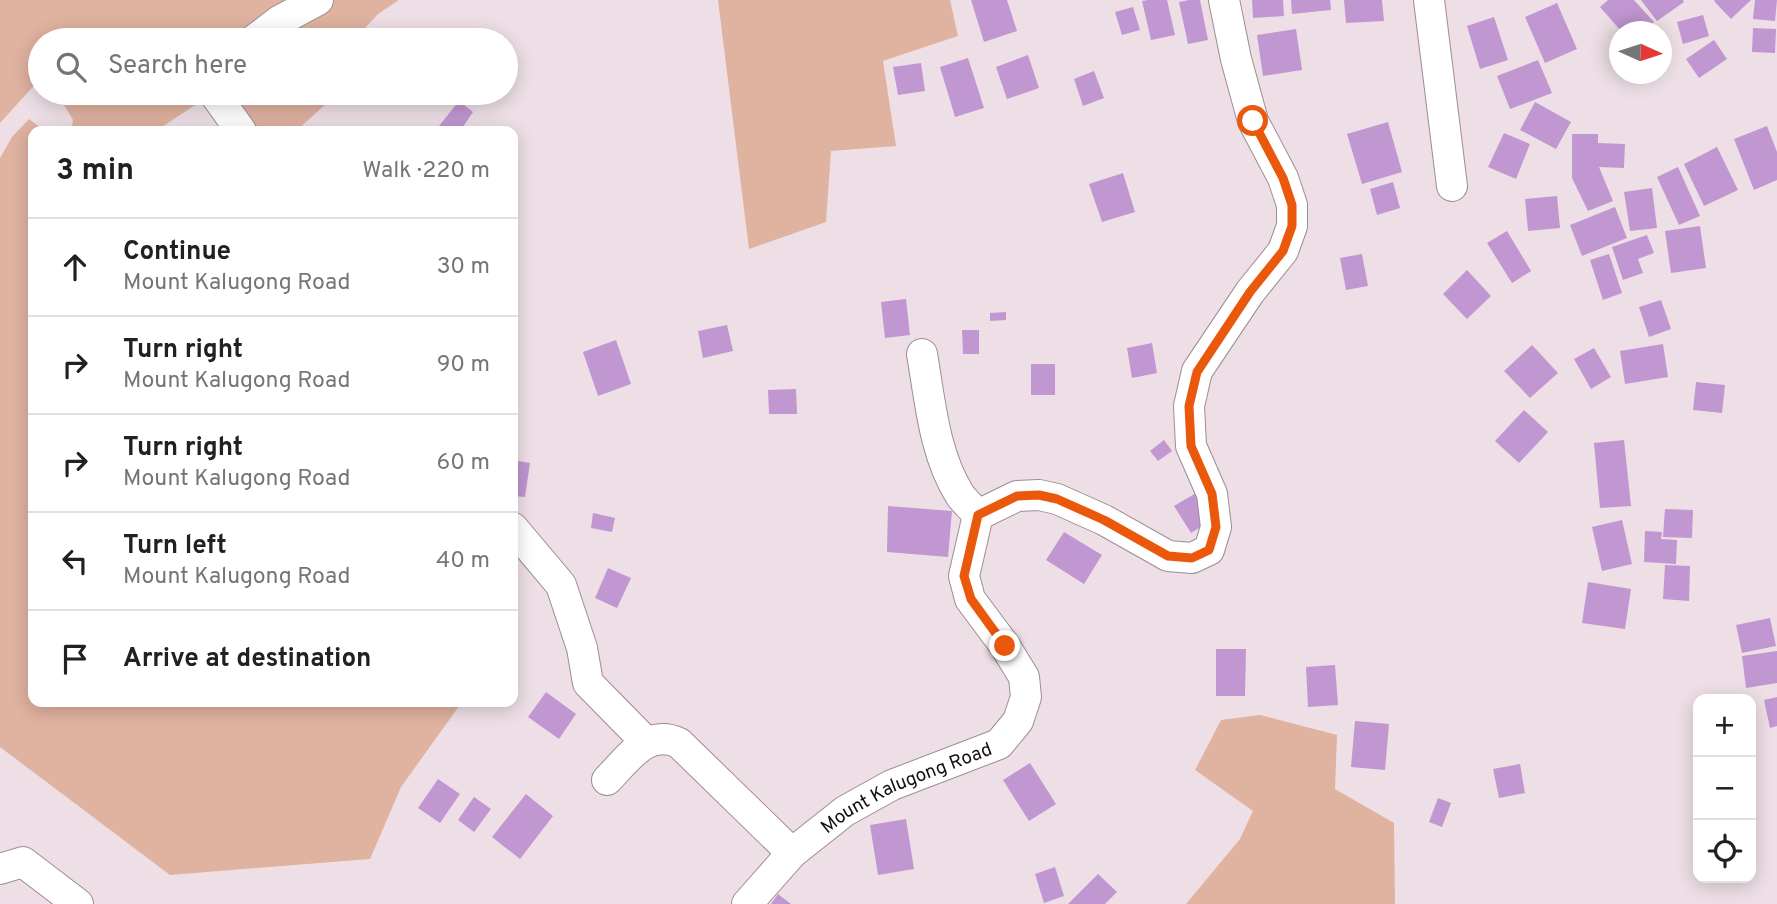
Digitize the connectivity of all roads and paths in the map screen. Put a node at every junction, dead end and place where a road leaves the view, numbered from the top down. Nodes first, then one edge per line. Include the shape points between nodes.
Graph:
1 (318, 0) edge
2 (1224, 0) edge
3 (1429, 0) edge
4 (270, 28) edge
5 (223, 105) edge
6 (237, 126) edge
7 (1452, 186) dead end
8 (922, 354) dead end
9 (978, 515) junction
10 (518, 534) edge
11 (646, 742) junction
12 (607, 780) dead end
13 (0, 843) edge
14 (792, 853) junction
15 (11, 865) edge
16 (78, 904) edge
17 (747, 904) edge

1 - 4 street
2 - 9 street via 1253,121 1283,178 1292,205 1292,226 1283,251 1197,372 1189,406 1191,446 1212,494 1216,527 1209,550 1192,558 1168,556 1104,520 1039,495 1017,496
3 - 7 street
5 - 6 street
8 - 9 street via 946,465 960,495
9 - 14 street, Mount Kalugong Road via 964,576 971,599 1024,677 1026,697 1018,722 999,744 892,785 845,811
10 - 11 street via 561,585 582,648 588,683
11 - 12 street
11 - 14 street via 657,738 679,743
13 - 15 street
14 - 17 street, Mount Kalugong Road
15 - 16 street

